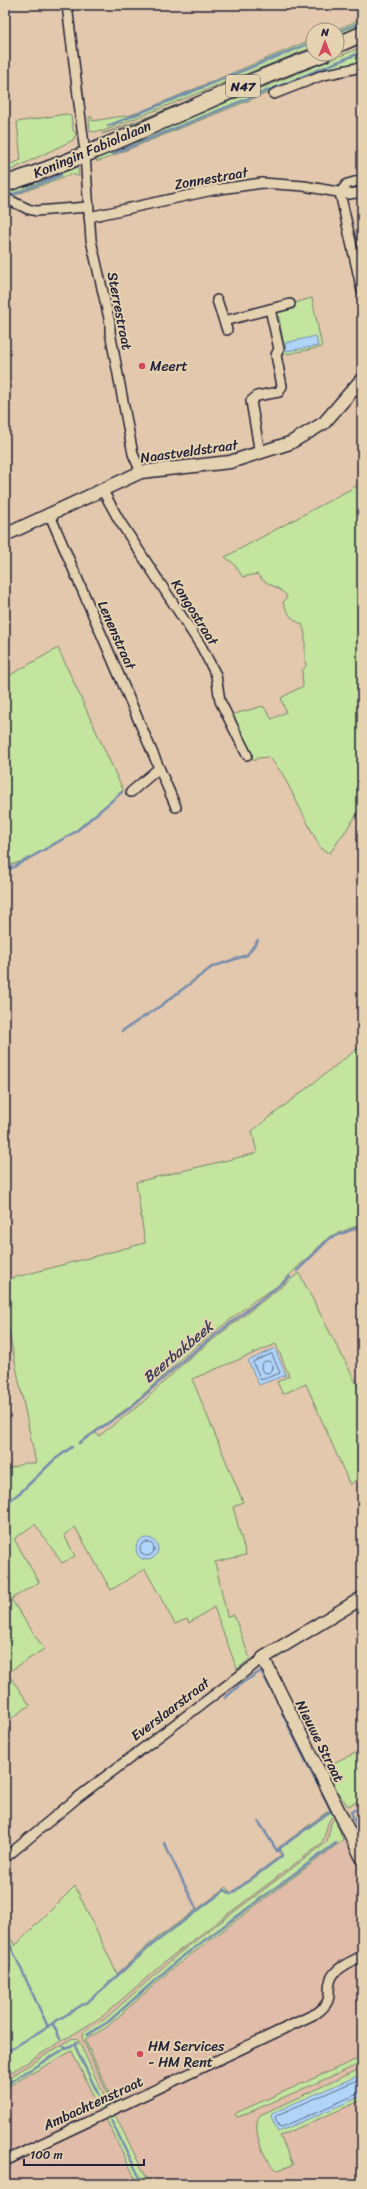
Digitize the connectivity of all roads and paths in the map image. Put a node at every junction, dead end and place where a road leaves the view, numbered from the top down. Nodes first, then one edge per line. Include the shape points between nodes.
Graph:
1 (67, 5) edge
2 (362, 34) edge
3 (362, 40) edge
4 (345, 41) edge
5 (345, 46) edge
6 (305, 60) edge
7 (362, 67) edge
8 (274, 94) dead end
9 (84, 150) junction
10 (362, 180) edge
11 (5, 183) edge
12 (362, 192) edge
13 (340, 193) junction
14 (5, 198) edge
15 (88, 207) junction
16 (89, 217) junction
17 (362, 291) edge
18 (217, 300) dead end
19 (290, 304) dead end
20 (270, 309) junction
21 (224, 321) junction
22 (227, 330) dead end
23 (360, 386) edge
24 (260, 454) junction
25 (141, 472) junction
26 (103, 490) junction
27 (49, 513) junction
28 (5, 535) edge
29 (247, 755) dead end
30 (159, 768) junction
31 (131, 792) dead end
32 (176, 807) dead end
33 (362, 1598) edge
34 (263, 1658) junction
35 (5, 1858) edge
36 (362, 1858) edge
37 (362, 1956) edge
38 (5, 2160) edge

1 - 9 street, Sterrestraat
2 - 4 main road
3 - 5 main road
6 - 9 main road, Koningin Fabiolalaan / N47
7 - 8 street via 323,75
9 - 11 main road, Koningin Fabiolalaan / N47
9 - 15 street, Sterrestraat
10 - 13 street via 347,184
12 - 13 street, Zonnestraat
13 - 16 street, Zonnestraat via 304,186 262,183 213,190
13 - 17 street
14 - 15 street via 36,211
15 - 16 street, Sterrestraat
16 - 25 street, Sterrestraat via 91,240 110,323 134,454
18 - 21 street
19 - 20 street
20 - 21 street
20 - 24 street via 279,349 276,355 282,386 279,392 257,396 251,401
21 - 22 street
23 - 24 street, Naastveldstraat via 324,423 308,434
24 - 25 street, Naastveldstraat via 230,462
25 - 26 street, Naastveldstraat
26 - 27 street, Naastveldstraat
26 - 29 street, Kongostraat via 119,520 201,646 216,675 220,701
27 - 28 street, Naastveldstraat
27 - 30 street, Lenenstraat
30 - 31 street
30 - 32 street, Lenenstraat
33 - 34 street, Everslaarstraat
34 - 35 street, Everslaarstraat via 76,1798
34 - 36 street, Nieuwe Straat
37 - 38 street, Ambachtenstraat via 333,1975 330,1982 330,1999 317,2013

